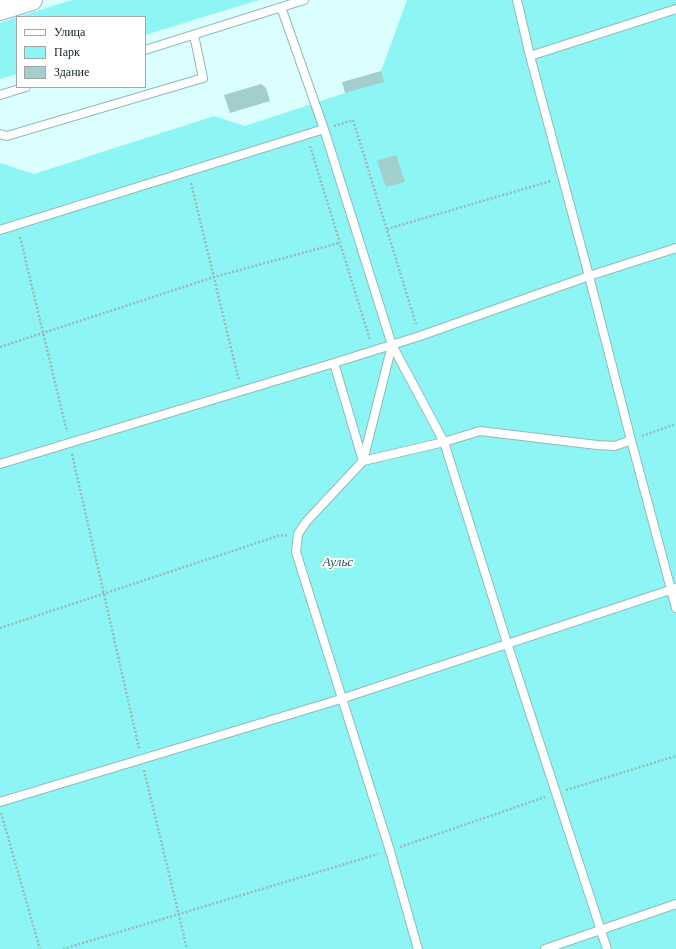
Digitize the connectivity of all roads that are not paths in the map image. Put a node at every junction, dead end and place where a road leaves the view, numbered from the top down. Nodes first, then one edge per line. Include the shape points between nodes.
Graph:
1 (32, 0) edge
2 (304, 0) edge
3 (517, 0) edge
4 (281, 7) junction
5 (676, 9) edge
6 (0, 10) edge
7 (194, 35) junction
8 (146, 50) edge
9 (530, 56) junction
10 (23, 88) edge
11 (0, 95) edge
12 (324, 129) junction
13 (0, 134) edge
14 (0, 230) edge
15 (676, 248) edge
16 (588, 276) junction
17 (392, 345) junction
18 (334, 363) junction
19 (630, 440) junction
20 (444, 442) junction
21 (363, 461) junction
22 (0, 464) edge
23 (674, 588) edge
24 (676, 608) edge
25 (507, 644) junction
26 (341, 699) junction
27 (0, 802) edge
28 (676, 904) edge
29 (601, 929) junction
30 (418, 949) edge
31 (545, 949) edge
32 (607, 949) edge

1 - 6 street
2 - 4 lane
3 - 9 lane
4 - 7 lane
4 - 12 lane
5 - 9 lane
7 - 8 lane
7 - 13 lane via 203,78 7,136
9 - 16 lane
10 - 11 lane
12 - 14 lane
12 - 17 lane
15 - 16 lane
16 - 17 lane
16 - 19 lane
17 - 18 lane
17 - 20 lane
17 - 21 lane
18 - 21 lane
18 - 22 lane
19 - 20 lane via 615,446 597,445 480,431
19 - 23 lane
20 - 21 lane
20 - 25 lane
21 - 26 lane via 306,522 298,534 296,552
23 - 24 lane
23 - 25 lane
25 - 26 lane
25 - 29 lane
26 - 27 lane
26 - 30 lane via 390,851
28 - 29 lane
29 - 31 lane
29 - 32 lane

